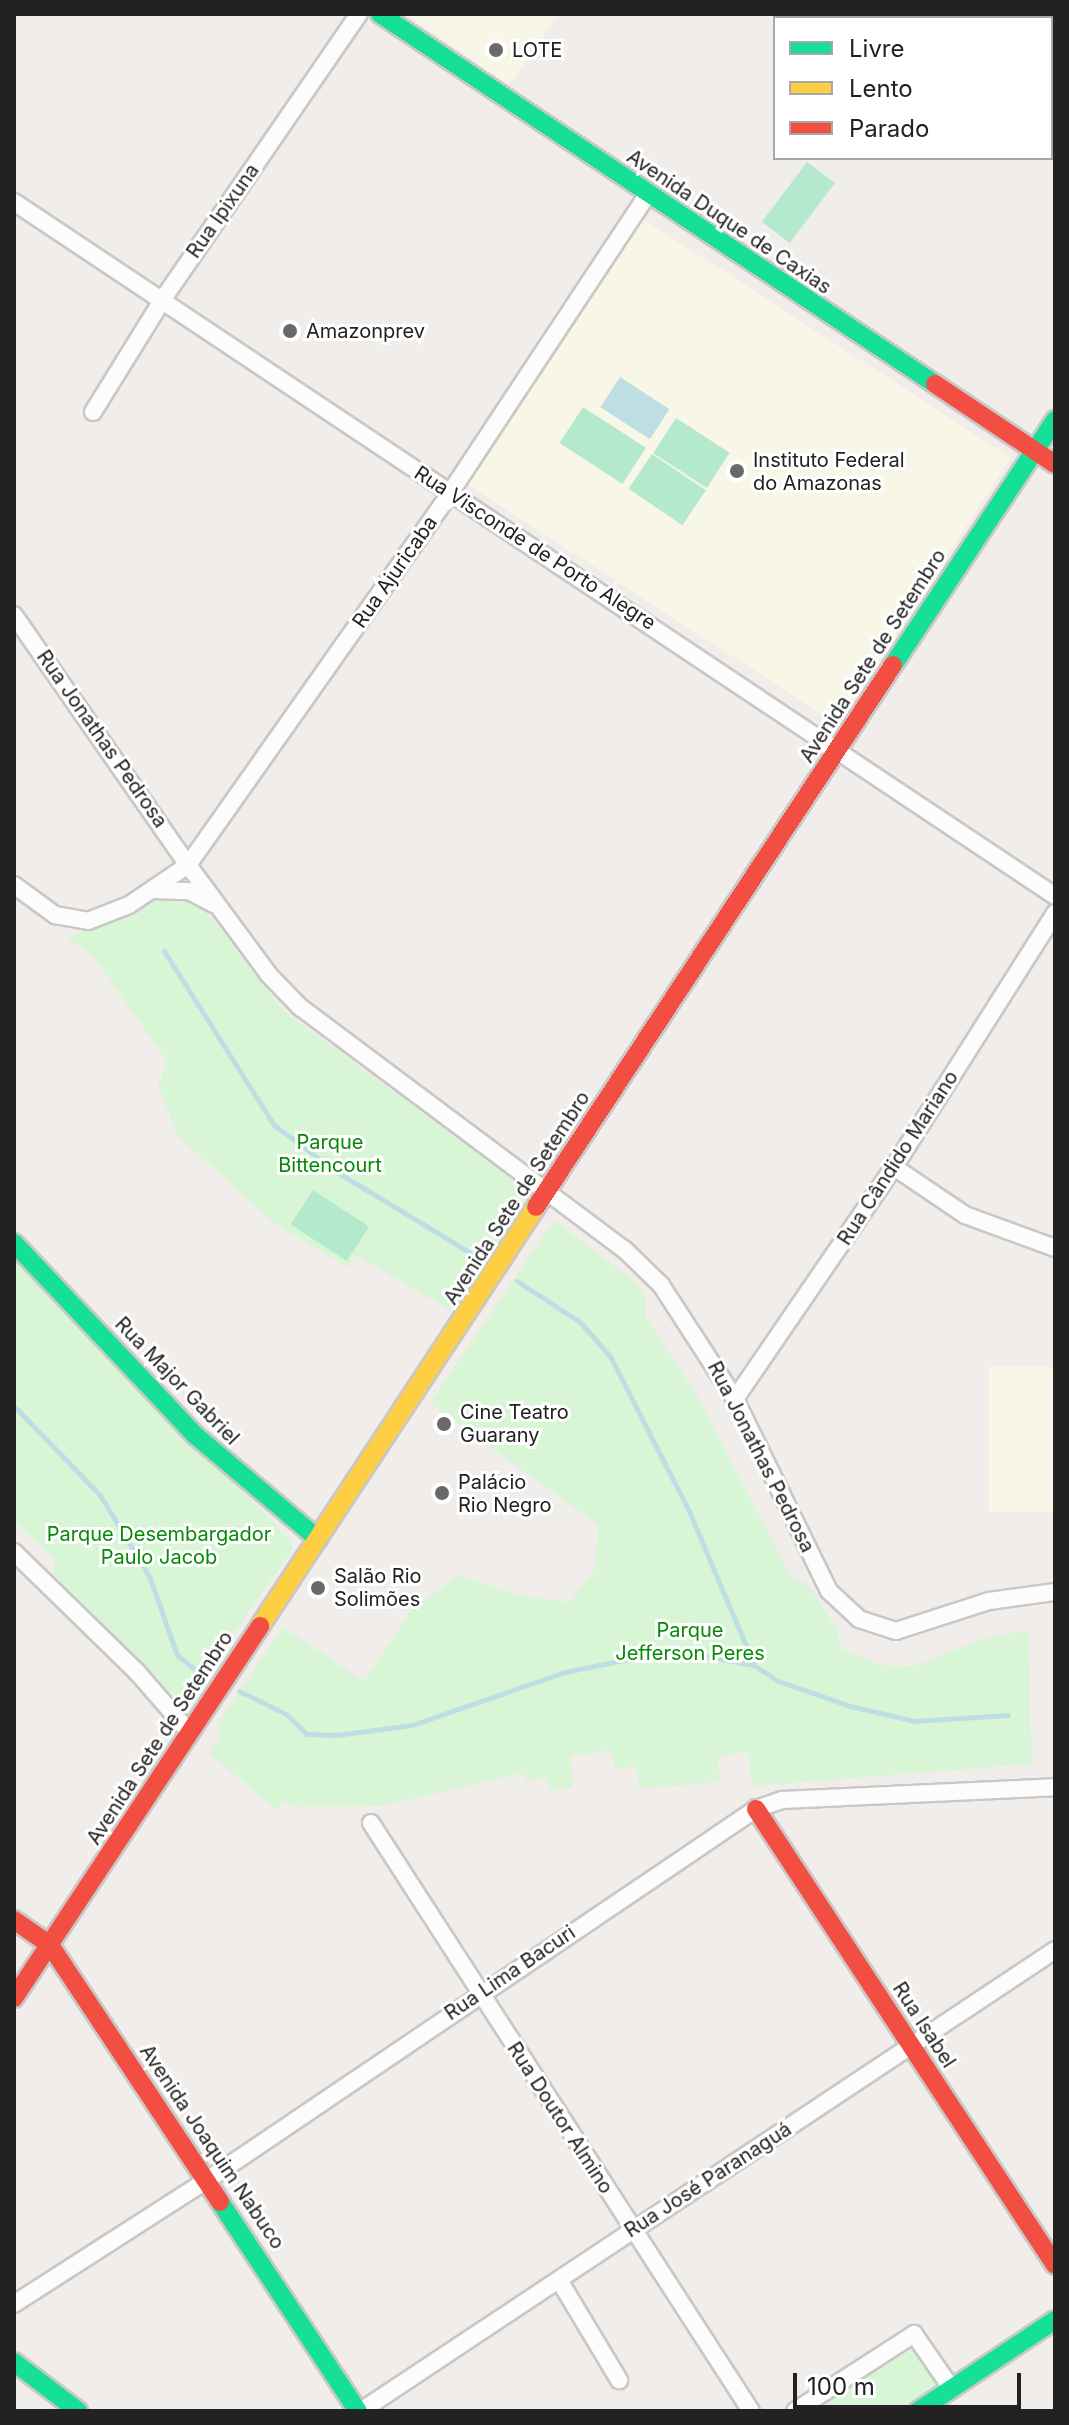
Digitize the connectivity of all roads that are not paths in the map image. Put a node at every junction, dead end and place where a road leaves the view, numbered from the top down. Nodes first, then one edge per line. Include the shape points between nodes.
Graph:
1 (359, 14) edge
2 (380, 14) edge
3 (648, 194) junction
4 (14, 202) edge
5 (163, 299) junction
6 (93, 412) dead end
7 (1055, 420) edge
8 (1035, 450) junction
9 (1055, 464) edge
10 (450, 493) junction
11 (14, 615) edge
12 (839, 748) junction
13 (189, 867) junction
14 (14, 885) edge
15 (150, 890) junction
16 (1055, 896) edge
17 (221, 910) junction
18 (1055, 913) edge
19 (894, 1167) junction
20 (547, 1193) junction
21 (14, 1243) edge
22 (1055, 1248) edge
23 (735, 1399) junction
24 (318, 1539) junction
25 (14, 1552) edge
26 (1055, 1592) edge
27 (190, 1733) junction
28 (1055, 1787) edge
29 (756, 1809) junction
30 (371, 1823) dead end
31 (14, 1920) edge
32 (50, 1945) junction
33 (1055, 1950) edge
34 (480, 1992) junction
35 (14, 1998) edge
36 (911, 2047) junction
37 (209, 2179) junction
38 (632, 2230) junction
39 (1055, 2265) edge
40 (559, 2280) junction
41 (14, 2304) edge
42 (1055, 2320) edge
43 (14, 2362) edge
44 (619, 2380) dead end
45 (952, 2389) junction
46 (78, 2411) edge
47 (360, 2411) edge
48 (751, 2411) edge
49 (795, 2411) edge
50 (918, 2411) edge

1 - 5 street, Rua Ipixuna
2 - 3 street, Avenida Duque de Caxias
3 - 8 street, Avenida Duque de Caxias
3 - 10 street, Rua Ajuricaba
4 - 5 street, Rua Visconde de Porto Alegre
5 - 6 street, Rua Ipixuna
5 - 10 street, Rua Visconde de Porto Alegre
7 - 8 street, Avenida Sete de Setembro
8 - 9 street, Avenida Duque de Caxias
8 - 12 street, Avenida Sete de Setembro
10 - 12 street, Rua Visconde de Porto Alegre
10 - 13 street, Rua Ajuricaba
11 - 13 street, Rua Jonathas Pedrosa
12 - 16 street, Rua Visconde de Porto Alegre
12 - 20 street, Avenida Sete de Setembro
13 - 15 street, Rua Ajuricaba
13 - 17 street, Rua Jonathas Pedrosa
14 - 15 street, Rua Ajuricaba via 70,921 108,916
15 - 17 street, Rua Jonathas Pedrosa via 189,891
17 - 20 street, Rua Jonathas Pedrosa via 300,1007
18 - 19 street, Rua Cândido Mariano
19 - 22 street via 965,1215
19 - 23 street, Rua Cândido Mariano
20 - 23 street, Rua Jonathas Pedrosa via 624,1249 661,1285
20 - 24 street, Avenida Sete de Setembro
21 - 24 street, Rua Major Gabriel via 195,1435
23 - 26 street, Rua Jonathas Pedrosa via 829,1591 859,1619 896,1631 989,1601
24 - 27 street, Avenida Sete de Setembro
25 - 27 street via 137,1672
27 - 32 street, Avenida Sete de Setembro
28 - 29 street, Rua Lima Bacuri via 782,1800
29 - 34 street, Rua Lima Bacuri
29 - 36 street, Rua Isabel
30 - 34 street, Rua Doutor Almino
31 - 32 street, Avenida Joaquim Nabuco
32 - 35 street, Avenida Sete de Setembro
32 - 37 street, Avenida Joaquim Nabuco
33 - 36 street, Rua José Paranaguá
34 - 37 street, Rua Lima Bacuri
34 - 38 street, Rua Doutor Almino
36 - 38 street, Rua José Paranaguá
36 - 39 street, Rua Isabel
37 - 41 street, Rua Lima Bacuri
37 - 47 street, Avenida Joaquim Nabuco
38 - 40 street, Rua José Paranaguá
38 - 48 street, Rua Doutor Almino
40 - 44 street
40 - 47 street, Rua José Paranaguá
42 - 45 street
43 - 46 street
45 - 49 street via 914,2334
45 - 50 street

